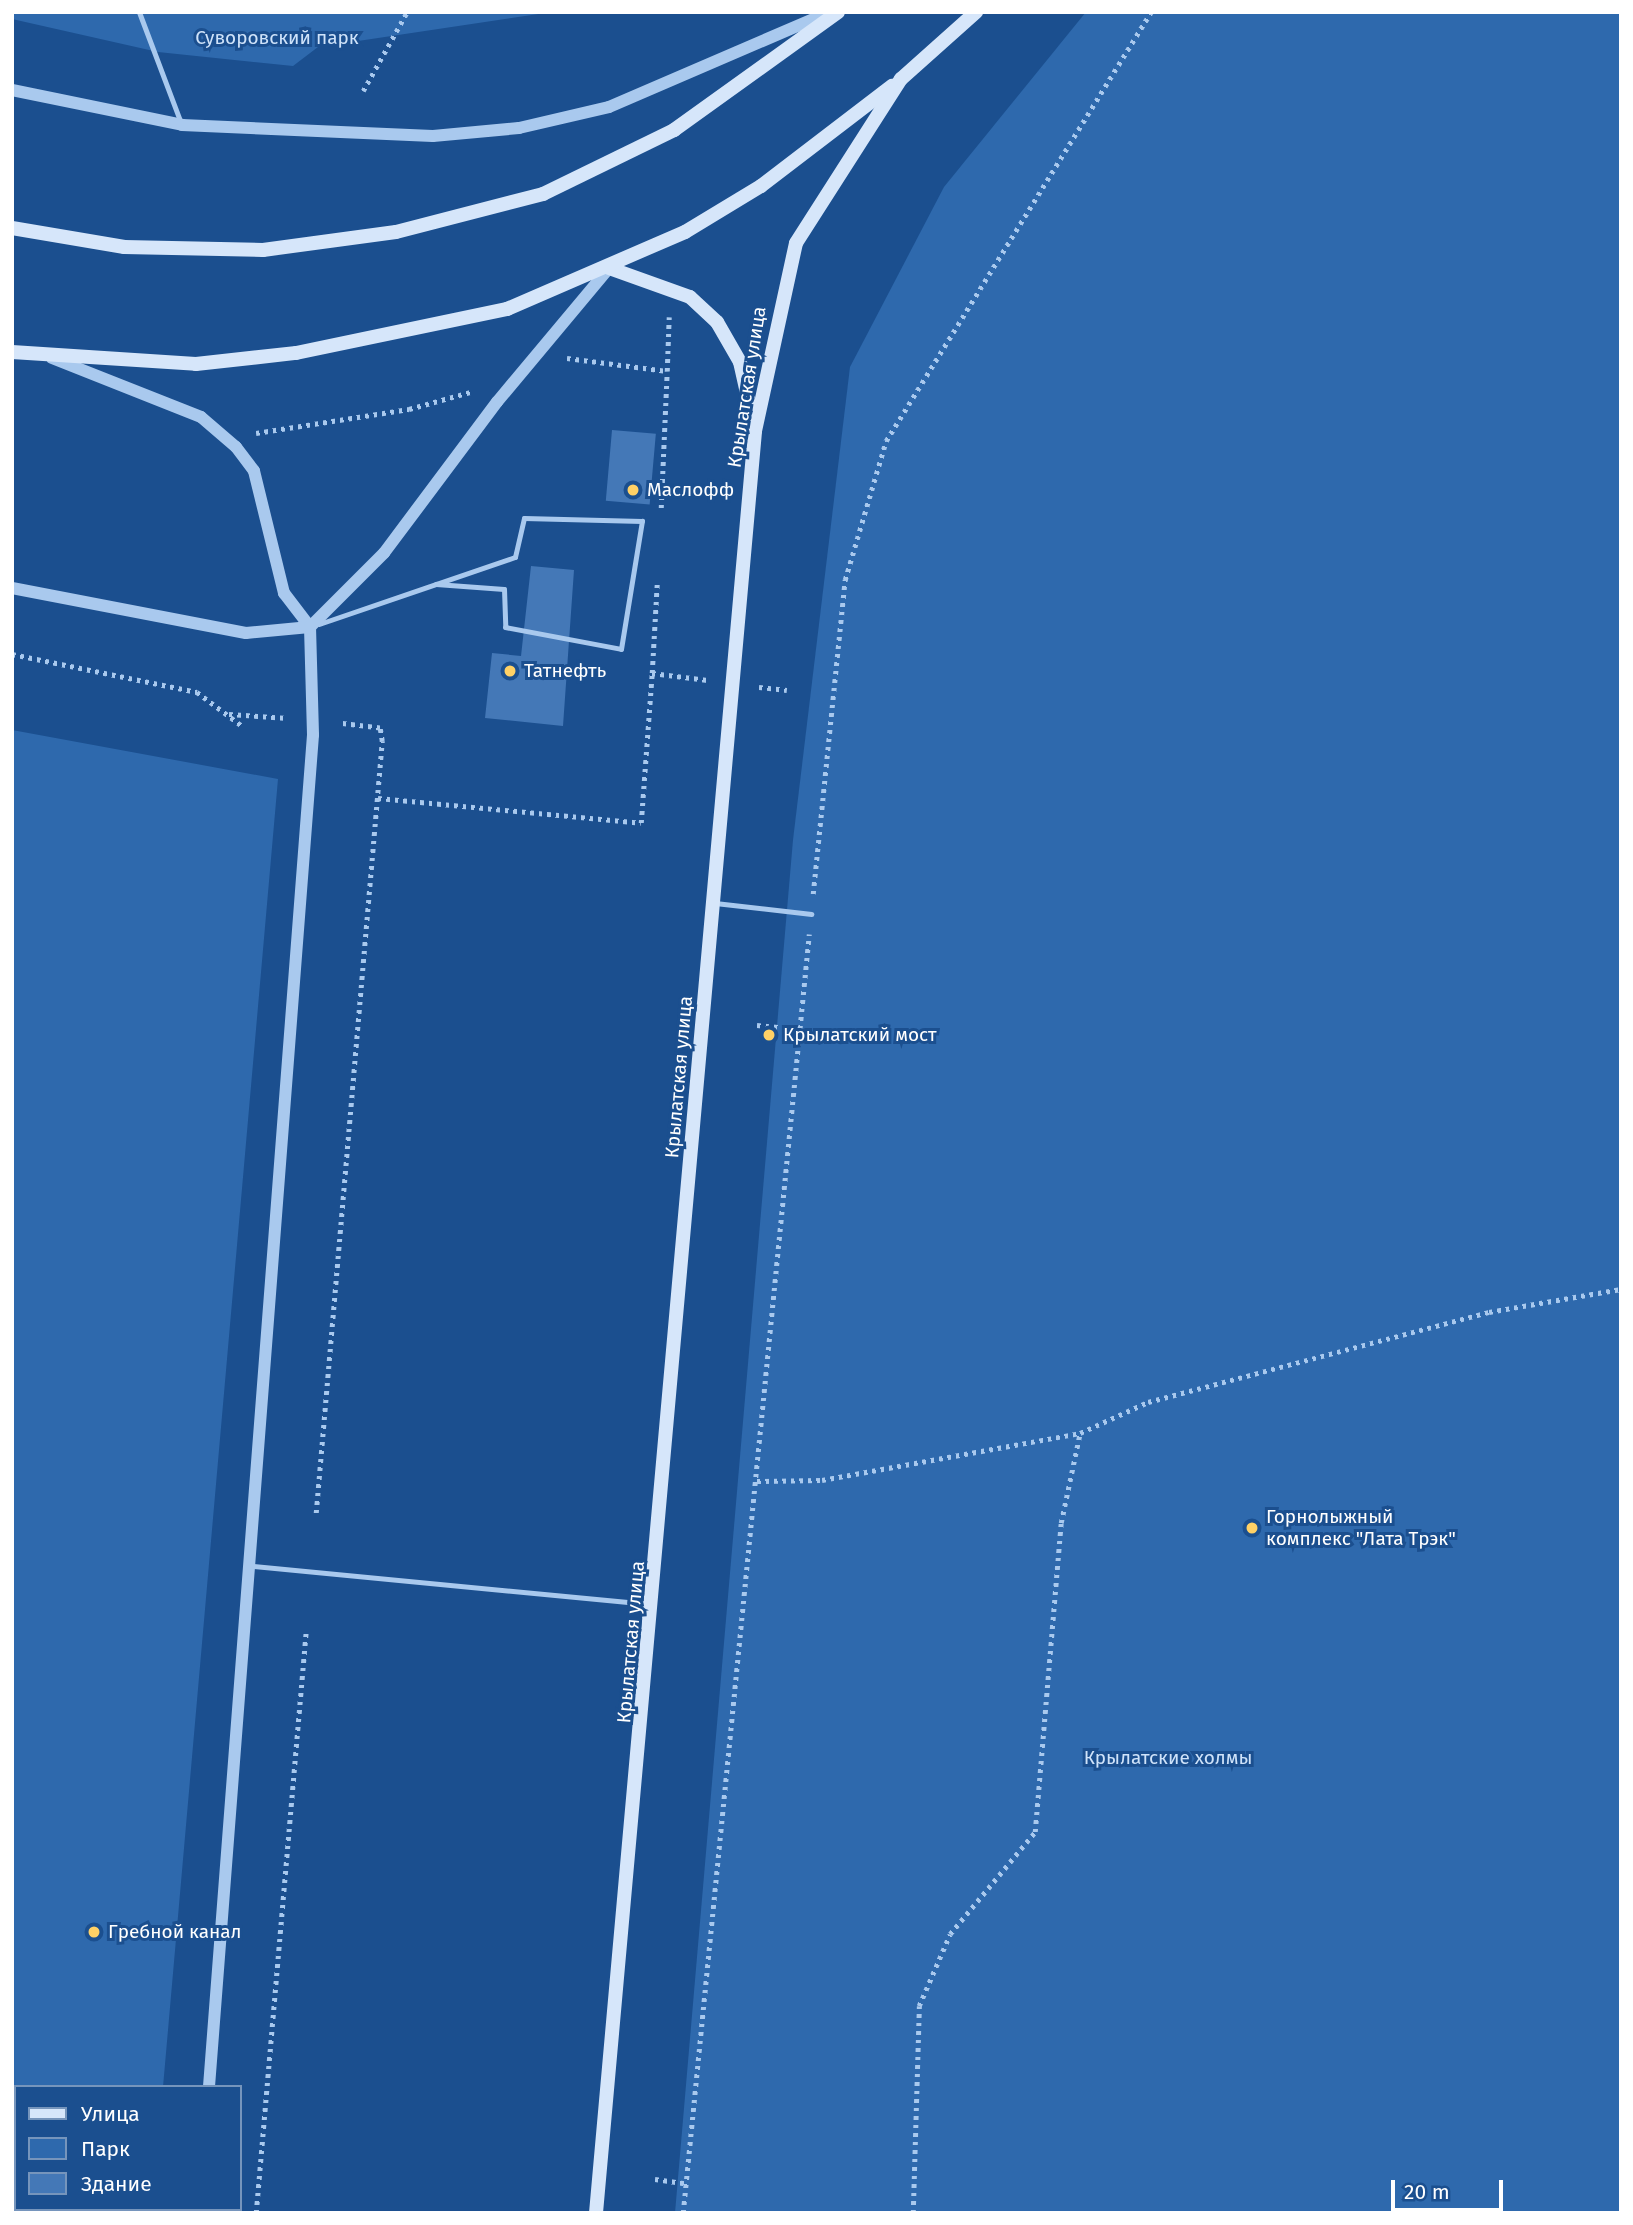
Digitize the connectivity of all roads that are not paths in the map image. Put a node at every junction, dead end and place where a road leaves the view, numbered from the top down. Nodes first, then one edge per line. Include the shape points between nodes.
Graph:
1 (139, 12) edge
2 (830, 12) edge
3 (838, 12) edge
4 (976, 12) edge
5 (901, 79) junction
6 (12, 90) edge
7 (182, 125) junction
8 (12, 228) edge
9 (609, 268) junction
10 (12, 352) edge
11 (52, 358) junction
12 (755, 431) junction
13 (436, 584) junction
14 (12, 588) edge
15 (310, 627) junction
16 (712, 902) junction
17 (811, 914) road end
18 (253, 1566) junction
19 (654, 1604) junction
20 (209, 2085) edge
21 (596, 2213) edge

1 - 7 lane
2 - 7 street via 608,107 519,128 433,136
3 - 8 main road via 674,130 517,201 396,232 263,250 124,247
4 - 5 main road, Крылатская улица
5 - 9 main road via 761,186
5 - 12 main road, Крылатская улица via 796,243
6 - 7 street
9 - 11 main road via 507,309 296,354 196,364
9 - 12 main road via 690,297 717,322 740,362
9 - 15 street via 497,402 384,554
10 - 11 main road
11 - 15 street via 201,417 236,447 254,471 284,593
12 - 16 main road, Крылатская улица
13 - 13 lane via 504,589 505,627 621,649 642,521 524,518 515,558
13 - 15 lane
14 - 15 street via 246,632
15 - 18 street via 313,735
16 - 17 lane
16 - 19 main road, Крылатская улица
18 - 19 lane
18 - 20 street
19 - 21 main road, Крылатская улица

